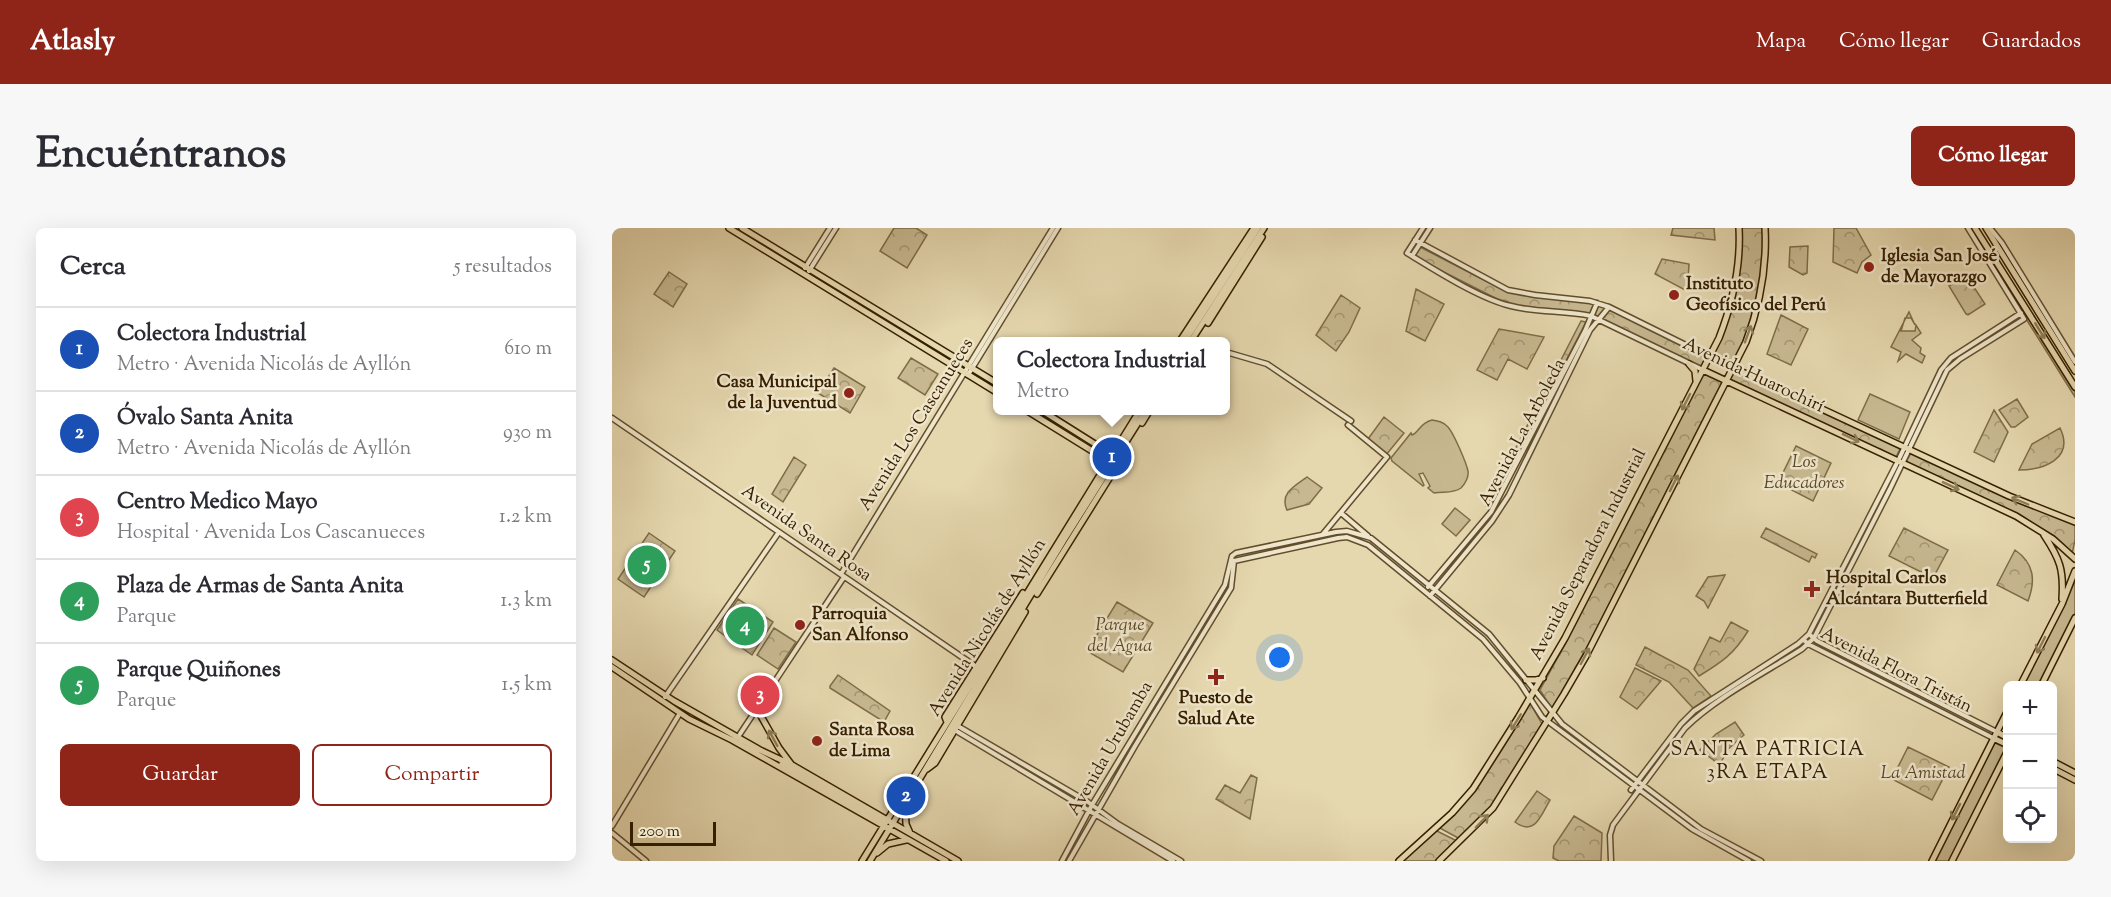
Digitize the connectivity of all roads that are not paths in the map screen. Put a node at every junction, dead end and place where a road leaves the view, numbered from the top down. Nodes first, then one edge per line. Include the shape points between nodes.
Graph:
1 (729, 228) edge
2 (742, 228) edge
3 (830, 228) edge
4 (836, 228) edge
5 (1055, 228) edge
6 (1254, 228) edge
7 (1258, 228) edge
8 (1265, 228) edge
9 (1423, 228) edge
10 (1430, 228) edge
11 (1739, 228) edge
12 (1765, 228) edge
13 (1968, 228) edge
14 (1976, 228) edge
15 (1988, 228) edge
16 (1415, 240) junction
17 (1420, 243) junction
18 (1412, 256) junction
19 (807, 271) junction
20 (1597, 303) junction
21 (1610, 307) junction
22 (2039, 309) junction
23 (2021, 314) junction
24 (1591, 316) junction
25 (1598, 319) junction
26 (1608, 324) junction
27 (1590, 330) junction
28 (2053, 336) junction
29 (1183, 337) edge
30 (1188, 337) edge
31 (1196, 337) edge
32 (2062, 341) junction
33 (2066, 348) junction
34 (1230, 353) edge
35 (1710, 357) junction
36 (2067, 358) junction
37 (2075, 362) edge
38 (1689, 364) junction
39 (970, 367) junction
40 (1733, 368) junction
41 (1703, 370) junction
42 (2075, 371) edge
43 (967, 374) junction
44 (1726, 380) junction
45 (993, 381) edge
46 (1696, 382) junction
47 (2075, 387) edge
48 (993, 390) edge
49 (1037, 415) edge
50 (1048, 415) edge
51 (1136, 415) edge
52 (1145, 415) edge
53 (612, 418) edge
54 (1072, 430) junction
55 (1068, 436) junction
56 (1907, 448) junction
57 (1112, 455) junction
58 (1108, 461) junction
59 (1900, 462) junction
60 (1341, 513) junction
61 (2075, 522) edge
62 (2041, 531) junction
63 (779, 532) junction
64 (1323, 535) junction
65 (1371, 538) junction
66 (2075, 550) edge
67 (1234, 558) junction
68 (2075, 558) edge
69 (2075, 571) edge
70 (842, 575) junction
71 (1028, 585) junction
72 (1429, 586) junction
73 (1435, 590) junction
74 (1425, 592) junction
75 (1029, 595) junction
76 (1430, 596) junction
77 (2062, 604) junction
78 (1026, 611) junction
79 (2075, 618) edge
80 (1809, 634) junction
81 (1814, 638) junction
82 (1804, 640) junction
83 (1808, 644) junction
84 (612, 660) edge
85 (612, 667) edge
86 (980, 670) junction
87 (1542, 678) junction
88 (1524, 680) junction
89 (2023, 681) edge
90 (2044, 681) edge
91 (1535, 690) junction
92 (1531, 697) junction
93 (664, 699) junction
94 (757, 709) junction
95 (680, 713) junction
96 (1552, 713) junction
97 (689, 718) junction
98 (2003, 718) edge
99 (1548, 720) junction
100 (1554, 725) junction
101 (673, 726) junction
102 (953, 726) junction
103 (1543, 728) junction
104 (965, 730) junction
105 (1996, 732) junction
106 (2003, 736) edge
107 (1993, 738) junction
108 (735, 739) junction
109 (983, 741) junction
110 (2003, 743) edge
111 (981, 746) junction
112 (760, 750) junction
113 (2003, 758) edge
114 (2057, 764) edge
115 (792, 765) junction
116 (916, 765) dead end
117 (778, 766) junction
118 (2057, 771) edge
119 (916, 773) junction
120 (2075, 773) edge
121 (803, 776) junction
122 (2075, 780) edge
123 (1638, 781) junction
124 (1643, 784) junction
125 (1633, 788) junction
126 (1639, 789) junction
127 (905, 803) junction
128 (1092, 805) junction
129 (896, 806) junction
130 (1098, 810) junction
131 (1089, 811) junction
132 (879, 815) junction
133 (1095, 816) junction
134 (888, 824) junction
135 (612, 826) edge
136 (612, 833) edge
137 (905, 838) junction
138 (879, 839) junction
139 (941, 855) junction
140 (646, 861) edge
141 (862, 861) edge
142 (870, 861) edge
143 (946, 861) edge
144 (958, 861) edge
145 (1062, 861) edge
146 (1069, 861) edge
147 (1173, 861) edge
148 (1182, 861) edge
149 (1399, 861) edge
150 (1439, 861) edge
151 (1611, 861) edge
152 (1749, 861) edge
153 (1761, 861) edge
154 (1932, 861) edge
155 (1952, 861) edge

1 - 19 main road
2 - 19 main road
3 - 19 street
4 - 19 street
5 - 39 street, Avenida Los Cascanueces
6 - 29 main road
7 - 30 main road
8 - 31 main road
9 - 16 street
10 - 17 street
11 - 35 main road, Avenida Separadora Industrial via 1734,293
40 -> 12 main road via 1757,305
13 - 23 street
14 -> 47 main road
15 - 22 main road
16 - 17 street, Avenida Huarochirí
16 - 18 street, Avenida Huarochirí via 1407,253
17 - 18 street
17 - 20 street, Avenida Huarochirí via 1511,291
18 - 24 street, Avenida Huarochirí via 1509,306
19 - 39 main road
19 - 43 main road
20 - 21 street, Avenida Huarochirí
20 - 24 street, Avenida La Arboleda
21 - 25 street, Avenida La Arboleda
21 - 35 street, Avenida Huarochirí
22 - 28 main road
22 - 32 street
23 - 56 street via 1946,363
23 - 56 street via 2024,319 1949,368
24 - 25 street, Avenida Huarochirí
24 - 72 street, Avenida La Arboleda via 1491,512
25 - 26 street, Avenida Huarochirí
25 - 27 street, Avenida La Arboleda
26 - 27 street
26 - 38 street, Avenida Huarochirí
27 - 73 street, Avenida La Arboleda via 1509,495
28 - 32 main road
28 - 36 main road
32 - 33 street
33 - 36 main road
33 - 37 street
34 - 60 street via 1267,364 1349,423 1387,457
35 - 40 main road, Avenida Huarochirí
35 - 41 main road, Avenida Separadora Industrial
36 - 42 main road
38 - 41 street, Avenida Huarochirí
38 - 46 main road via 1695,371
39 - 43 street, Avenida Los Cascanueces
39 - 45 main road
40 - 44 main road
40 - 56 main road, Avenida Huarochirí
41 - 44 main road, Avenida Huarochirí
41 - 46 main road, Avenida Separadora Industrial
43 - 48 main road
43 - 70 street, Avenida Los Cascanueces
44 -> 59 main road, Avenida Huarochirí
96 -> 44 main road via 1586,656
46 -> 87 main road, Avenida Separadora Industrial
49 - 55 main road
50 - 54 main road
51 - 57 main road, Avenida Nicolás de Ayllón
52 - 57 main road, Avenida Nicolás de Ayllón
53 - 63 street, Avenida Santa Rosa
54 - 55 main road
54 - 57 main road
55 - 58 main road
56 - 59 street
61 -> 56 main road, Avenida Huarochirí via 2024,503
57 - 58 main road, Avenida Nicolás de Ayllón
58 - 71 main road, Avenida Nicolás de Ayllón
58 - 75 main road, Avenida Nicolás de Ayllón
58 - 78 main road, Avenida Nicolás de Ayllón via 1115,469
59 -> 62 main road, Avenida Huarochirí
59 - 80 street
59 - 81 street
60 - 64 street
60 - 65 street
62 - 68 main road, Avenida Huarochirí
62 - 77 main road via 2060,562
63 - 70 street, Avenida Santa Rosa
63 - 93 street
64 - 65 street via 1347,531
64 - 67 street via 1236,553
65 - 72 street
66 - 68 main road
67 - 74 street via 1347,537 1368,545
67 - 128 street, Avenida Urubamba via 1225,585
67 - 130 street, Avenida Urubamba via 1231,588
69 - 77 main road
70 - 86 street, Avenida Santa Rosa
70 - 94 street, Avenida Los Cascanueces
71 - 75 main road
71 - 86 main road, Avenida Nicolás de Ayllón
72 - 73 street
72 - 74 street, Avenida La Arboleda
73 - 76 street, Avenida La Arboleda
73 - 88 street via 1489,634
74 - 76 street
75 - 78 main road
75 - 86 main road, Avenida Nicolás de Ayllón
76 - 88 street via 1484,639
77 -> 89 main road
78 - 102 main road, Avenida Nicolás de Ayllón
79 - 90 main road
80 - 81 street, Avenida Flora Tristán
80 - 82 street
81 - 83 street
81 - 105 street, Avenida Flora Tristán
82 - 83 street, Avenida Flora Tristán
82 - 123 street via 1694,711
83 - 107 street, Avenida Flora Tristán
83 - 124 street via 1697,717
84 - 93 main road
85 - 93 main road
86 - 102 main road, Avenida Nicolás de Ayllón
86 - 102 main road
87 - 88 main road
87 - 91 main road, Avenida Separadora Industrial
88 - 91 street
88 - 92 street
91 - 92 main road, Avenida Separadora Industrial
91 - 96 street
92 - 99 street via 1540,715
92 -> 149 main road, Avenida Separadora Industrial via 1473,789
93 - 95 main road
93 - 108 main road
94 - 108 street, Avenida Los Cascanueces
115 -> 94 main road
95 - 97 main road
95 - 101 street
96 - 99 main road
96 - 123 street
97 - 101 street
97 - 108 main road
98 - 105 main road
99 - 100 street
99 - 103 main road
100 - 103 main road
100 - 125 street
101 - 135 street
102 - 104 street
102 - 104 street
102 - 111 street
102 - 119 main road, Avenida Nicolás de Ayllón
102 - 127 main road, Avenida Nicolás de Ayllón via 935,763
150 -> 103 main road via 1493,808
104 - 109 street
105 - 106 main road, Avenida Flora Tristán
105 - 107 main road
107 - 110 main road, Avenida Flora Tristán
107 -> 154 main road
108 - 112 main road
108 - 117 main road
109 - 111 street
109 - 128 street
111 - 131 street
112 - 115 main road
112 - 121 main road
113 - 155 main road
114 - 120 main road
115 - 132 main road
116 - 119 main road
117 - 121 main road
117 - 134 main road
118 - 122 main road
119 - 129 main road, Avenida Nicolás de Ayllón
121 - 134 main road
123 - 124 street
123 - 125 street
124 - 126 street
124 - 153 street via 1701,829
125 - 126 street
126 - 151 street via 1613,825
126 - 152 street via 1698,834
127 - 134 main road, Avenida Nicolás de Ayllón
127 - 137 main road
128 - 130 street
128 - 131 street, Avenida Urubamba
129 - 132 main road
129 - 134 main road, Avenida Nicolás de Ayllón
130 - 133 street, Avenida Urubamba
130 - 148 street
131 - 133 street
131 - 145 street, Avenida Urubamba
132 - 134 main road
133 - 146 street, Avenida Urubamba
133 - 147 street
134 - 137 main road
134 - 137 main road via 902,829
134 - 138 main road, Avenida Nicolás de Ayllón
136 - 140 street
137 - 139 main road
137 - 142 main road via 888,844
138 - 141 main road, Avenida Nicolás de Ayllón
138 - 142 main road, Avenida Nicolás de Ayllón
139 - 143 main road
139 - 144 main road

